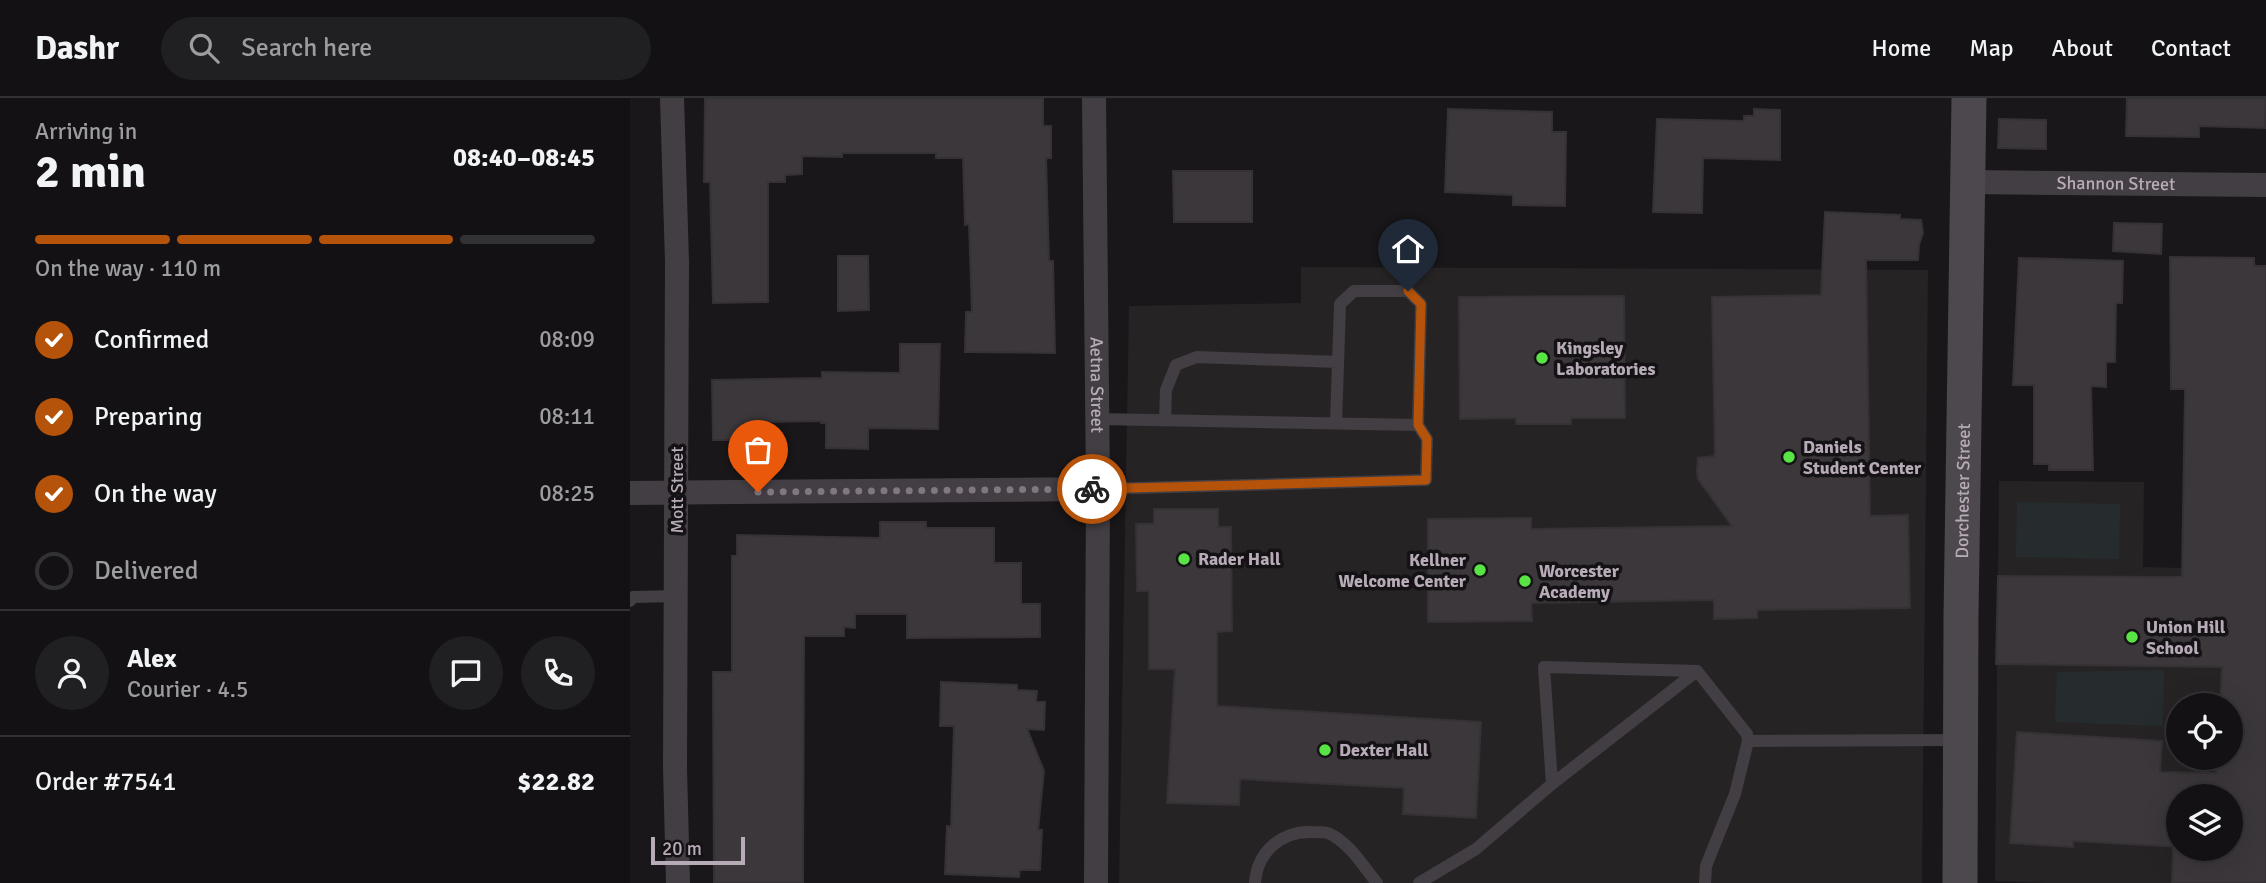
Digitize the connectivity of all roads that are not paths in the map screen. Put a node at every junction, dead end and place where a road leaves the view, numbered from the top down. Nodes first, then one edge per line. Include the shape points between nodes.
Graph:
1 (672, 98) edge
2 (1094, 98) edge
3 (1969, 98) edge
4 (1966, 182) junction
5 (2266, 185) edge
6 (1338, 362) junction
7 (1097, 419) junction
8 (1165, 420) junction
9 (1336, 423) junction
10 (1418, 425) junction
11 (1098, 489) junction
12 (630, 493) edge
13 (677, 493) junction
14 (676, 596) junction
15 (630, 601) edge
16 (1697, 671) junction
17 (1748, 741) junction
18 (1962, 741) junction
19 (1552, 784) junction
20 (678, 883) edge
21 (1096, 883) edge
22 (1255, 883) edge
23 (1377, 883) edge
24 (1419, 883) edge
25 (1704, 883) edge
26 (1960, 883) edge

1 - 13 street, Mott Street
2 - 7 street, Aetna Street
3 - 4 street, Dorchester Street
4 - 5 street, Shannon Street
4 - 18 street, Dorchester Street
6 - 8 lane via 1197,357 1177,365 1166,390
6 - 9 lane
6 - 10 lane via 1340,303 1354,291 1408,291 1421,304
7 - 8 lane
7 - 11 street, Aetna Street
8 - 9 lane
9 - 10 lane
10 - 11 lane via 1427,439 1426,480
11 - 13 street
11 - 21 street, Aetna Street
12 - 13 street
13 - 14 street, Mott Street
14 - 15 lane via 633,597
14 - 20 street, Mott Street
16 - 17 lane
16 - 19 lane
16 - 19 lane via 1545,667
17 - 18 lane
17 - 25 lane
18 - 26 street, Dorchester Street
19 - 24 lane via 1475,849
22 - 23 lane via 1256,869 1268,848 1305,832 1327,832 1345,845

